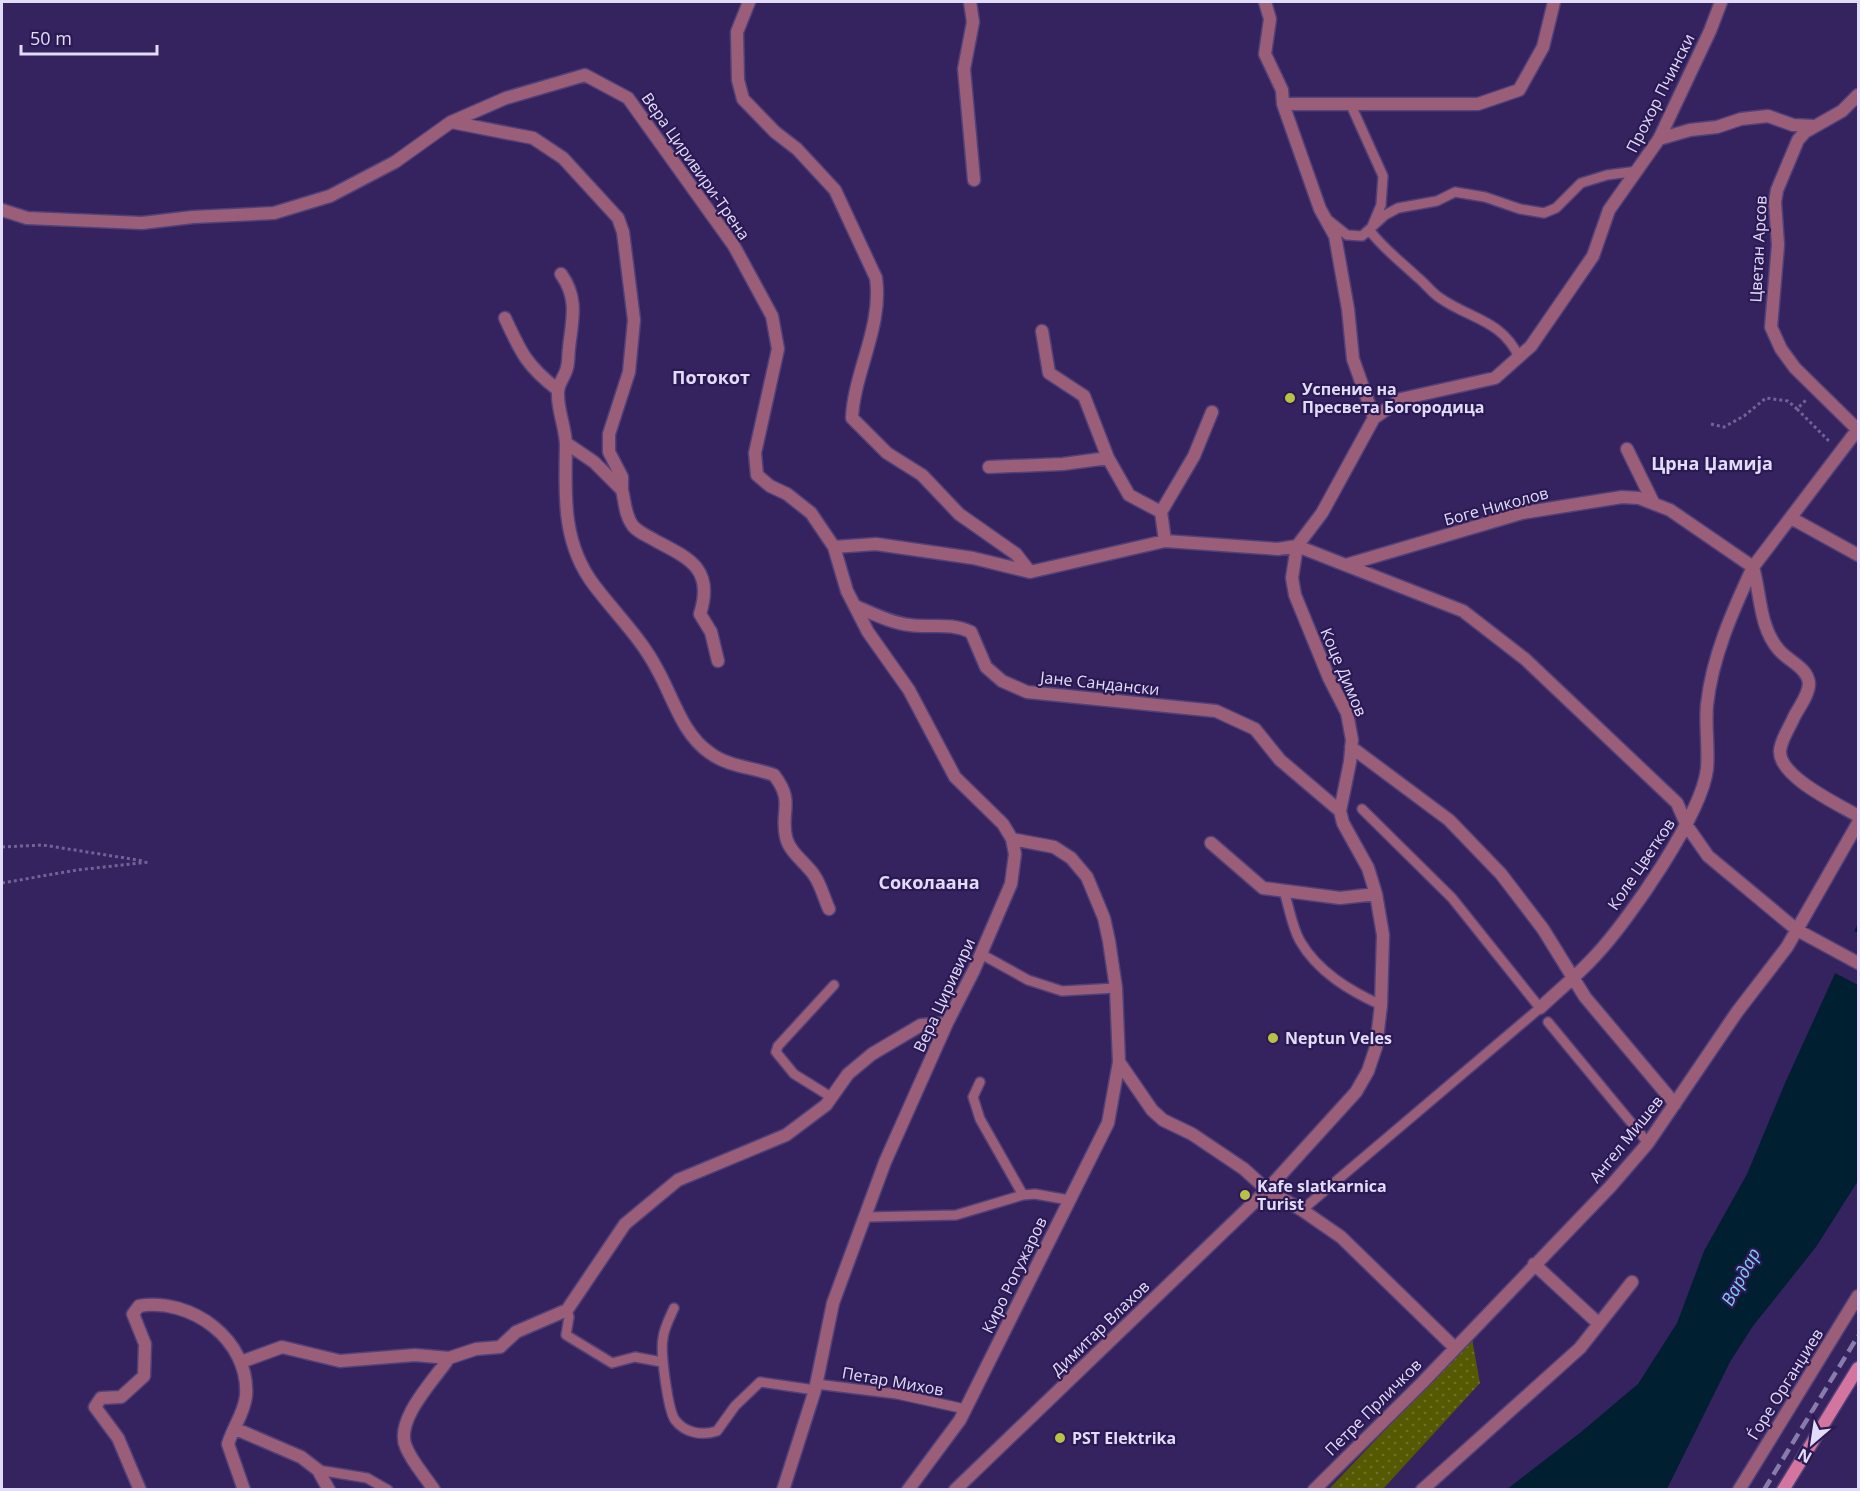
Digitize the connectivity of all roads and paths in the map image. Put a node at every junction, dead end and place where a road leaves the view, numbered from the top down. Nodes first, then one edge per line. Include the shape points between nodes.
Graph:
1 (749, 2) edge
2 (970, 2) edge
3 (1265, 2) edge
4 (1554, 2) edge
5 (1721, 2) edge
6 (1858, 95) edge
7 (1350, 103) junction
8 (1283, 104) junction
9 (451, 122) junction
10 (1816, 126) junction
11 (1659, 139) junction
12 (1638, 171) junction
13 (974, 180) dead end
14 (2, 210) edge
15 (1325, 218) junction
16 (1370, 231) junction
17 (561, 274) dead end
18 (505, 318) dead end
19 (1042, 331) dead end
20 (1519, 357) junction
21 (558, 390) junction
22 (1815, 390) junction
23 (1797, 409) junction
24 (1212, 412) dead end
25 (1374, 418) junction
26 (1711, 424) dead end
27 (1858, 429) edge
28 (566, 443) junction
29 (1627, 449) dead end
30 (1841, 453) junction
31 (1108, 458) junction
32 (989, 467) dead end
33 (622, 490) junction
34 (1653, 502) junction
35 (1161, 512) junction
36 (1791, 518) junction
37 (1166, 541) junction
38 (1297, 546) junction
39 (834, 547) junction
40 (1858, 555) edge
41 (1349, 564) junction
42 (1753, 567) junction
43 (1030, 572) junction
44 (855, 606) junction
45 (718, 661) dead end
46 (1351, 747) junction
47 (1362, 809) dead end
48 (1340, 811) junction
49 (1858, 816) edge
50 (1858, 823) edge
51 (1687, 826) junction
52 (1012, 839) junction
53 (1212, 843) dead end
54 (2, 847) edge
55 (2, 883) edge
56 (1284, 891) junction
57 (1376, 894) junction
58 (829, 909) dead end
59 (1797, 930) junction
60 (981, 954) junction
61 (1858, 963) edge
62 (1574, 976) junction
63 (834, 985) dead end
64 (1116, 988) junction
65 (1381, 1005) junction
66 (1540, 1008) junction
67 (1548, 1022) dead end
68 (948, 1023) junction
69 (1119, 1062) junction
70 (980, 1082) dead end
71 (831, 1097) junction
72 (1675, 1104) junction
73 (1648, 1143) junction
74 (1267, 1190) junction
75 (1023, 1195) junction
76 (1069, 1200) junction
77 (1302, 1210) junction
78 (866, 1217) junction
79 (1534, 1264) junction
80 (1632, 1282) dead end
81 (1858, 1296) edge
82 (674, 1308) dead end
83 (567, 1310) junction
84 (1598, 1323) junction
85 (1454, 1347) junction
86 (449, 1358) junction
87 (241, 1362) junction
88 (662, 1362) junction
89 (1858, 1368) edge
90 (816, 1387) junction
91 (965, 1409) junction
92 (236, 1429) junction
93 (318, 1470) junction
94 (327, 1486) edge
95 (957, 1489) edge
96 (140, 1490) edge
97 (244, 1490) edge
98 (342, 1490) edge
99 (388, 1490) edge
100 (434, 1490) edge
101 (783, 1490) edge
102 (908, 1490) edge
103 (1314, 1490) edge
104 (1422, 1490) edge
105 (1739, 1490) edge
106 (1783, 1490) edge

1 - 43 street via 737,32 737,71 743,99 835,190 876,278 878,290 870,343 853,398 852,418 887,453 922,475 958,514 1017,554
2 - 13 street via 973,22 964,69
3 - 8 street via 1270,19 1265,54 1282,90
4 - 7 street via 1543,47 1519,90 1478,104
5 - 11 street, Прохор Пчински
6 - 10 street, Цветан Арсов via 1842,111
7 - 8 street
7 - 16 lane via 1383,176 1382,204
8 - 15 street
9 - 14 street, Вера Циривири-Трена via 395,162 330,196 274,213 142,223 27,218
9 - 33 street via 533,138 563,158 618,218 633,320 629,372 609,434 609,452 622,477
9 - 39 street, Вера Циривири-Трена via 506,98 585,75 628,98 734,246 772,316 778,349 754,465 757,475 770,486 788,494 811,513
10 - 11 street via 1793,125 1768,116
10 - 22 street, Цветан Арсов via 1798,140 1777,190 1777,263 1771,318 1781,349
11 - 12 street, Прохор Пчински
12 - 16 lane via 1581,183 1550,212 1520,209 1455,192 1430,203 1398,208
12 - 20 street, Прохор Пчински via 1609,210 1593,256 1581,276
15 - 16 lane via 1352,237
15 - 25 street via 1335,236 1353,359
16 - 20 lane via 1436,296 1458,311 1495,326 1513,344
17 - 21 street via 570,287 574,304 567,369
18 - 21 street via 522,357 536,374
19 - 31 street via 1049,373 1084,396
20 - 25 street, Прохор Пчински via 1495,378 1401,399
21 - 28 street
22 - 23 path
22 - 27 street, Цветан Арсов
23 - 26 path via 1788,401 1766,398 1724,427
23 - 30 path
24 - 35 street via 1194,456
25 - 38 street, Прохор Пчински via 1322,513
27 - 30 street, Коле Цветков
28 - 33 street via 594,462
28 - 58 street via 566,521 579,562 658,669 673,704 697,742 718,759 774,775 782,786 787,804 788,844 816,878
29 - 34 street
30 - 36 street, Коле Цветков
31 - 32 street
31 - 35 street via 1129,495
33 - 45 street via 628,518 639,532 679,553 699,569 706,588 700,614 711,632
34 - 41 street, Боге Николов via 1622,498 1522,513
34 - 42 street, Боге Николов via 1698,527
35 - 37 street
36 - 40 street
36 - 42 street, Коле Цветков
37 - 38 street via 1278,549
37 - 43 street
38 - 41 street
38 - 46 street, Коце Димов via 1292,578 1295,595 1347,713
39 - 43 street via 876,544 973,558
39 - 44 street
41 - 51 street via 1463,611 1525,659 1677,803
42 - 49 street via 1770,635 1779,651 1799,666 1809,682 1780,750 1782,762 1803,784
42 - 51 street, Коле Цветков via 1718,656 1707,702 1707,768
44 - 48 street, Јане Сандански via 910,625 940,624 971,632 986,667 1002,681 1027,692 1216,711 1244,722 1265,739 1280,760
44 - 52 street via 875,644 909,690 955,777 992,811
46 - 48 street, Коце Димов
46 - 62 street via 1449,819 1502,874
47 - 66 lane via 1452,898
48 - 57 street, Димитар Влахов via 1368,868
50 - 59 street, Ангел Мишев
51 - 59 street via 1708,856
51 - 62 street, Коле Цветков via 1616,932
52 - 60 street, Вера Циривири via 1015,854 1011,884
52 - 64 street, Киро Рогужаров via 1054,847 1071,858 1087,877 1104,918
53 - 56 street via 1259,886
54 - 55 path via 43,845 149,862
56 - 57 street via 1340,898
56 - 65 lane via 1299,939 1310,955 1346,988
57 - 65 street, Димитар Влахов via 1383,935
59 - 61 street
59 - 72 street, Ангел Мишев
60 - 64 lane via 1028,980 1062,991
60 - 68 street, Вера Циривири
62 - 66 street, Коле Цветков
62 - 72 street via 1585,997
63 - 71 lane via 776,1052 794,1074
64 - 69 street, Киро Рогужаров
65 - 74 street, Димитар Влахов via 1376,1047 1356,1092
66 - 77 lane
67 - 73 lane
68 - 71 street via 921,1026 872,1054 848,1074
68 - 78 street, Вера Циривири via 885,1161
69 - 74 street via 1163,1120 1201,1140
69 - 76 street, Киро Рогужаров via 1108,1123
70 - 75 lane via 973,1097 980,1119
71 - 83 street via 786,1135 678,1180 654,1198 625,1224
72 - 73 street, Ангел Мишев
73 - 79 street, Ангел Мишев
74 - 77 street
74 - 95 street, Димитар Влахов
75 - 76 lane
75 - 78 lane via 956,1215
76 - 91 street, Киро Рогужаров
77 - 85 street via 1341,1237
78 - 90 street, Вера Циривири via 833,1303
79 - 84 street
79 - 85 street, Ангел Мишев
80 - 84 street
81 - 105 street, Ѓоре Органџиев
82 - 88 lane, Петар Михов via 663,1338
83 - 86 street via 516,1332 500,1347 476,1348
83 - 88 lane via 566,1335 605,1360 615,1364 635,1357
84 - 104 street via 1580,1348
85 - 103 street, Петре Прличков
86 - 87 street via 415,1355 333,1360 282,1347
86 - 100 street via 414,1407 403,1431 406,1449
87 - 92 street via 246,1394
87 - 96 street via 220,1331 204,1319 171,1308 136,1308 134,1318 146,1350 144,1376 122,1397 101,1398 95,1407 118,1438
88 - 90 lane, Петар Михов via 673,1418 701,1434 722,1426 756,1383
89 - 106 main road
90 - 91 lane, Петар Михов via 897,1394
90 - 101 street, Вера Циривири
91 - 102 street, Киро Рогужаров
92 - 93 street via 302,1456
92 - 97 street via 228,1444
93 - 94 street
93 - 99 lane via 367,1478
94 - 98 street

